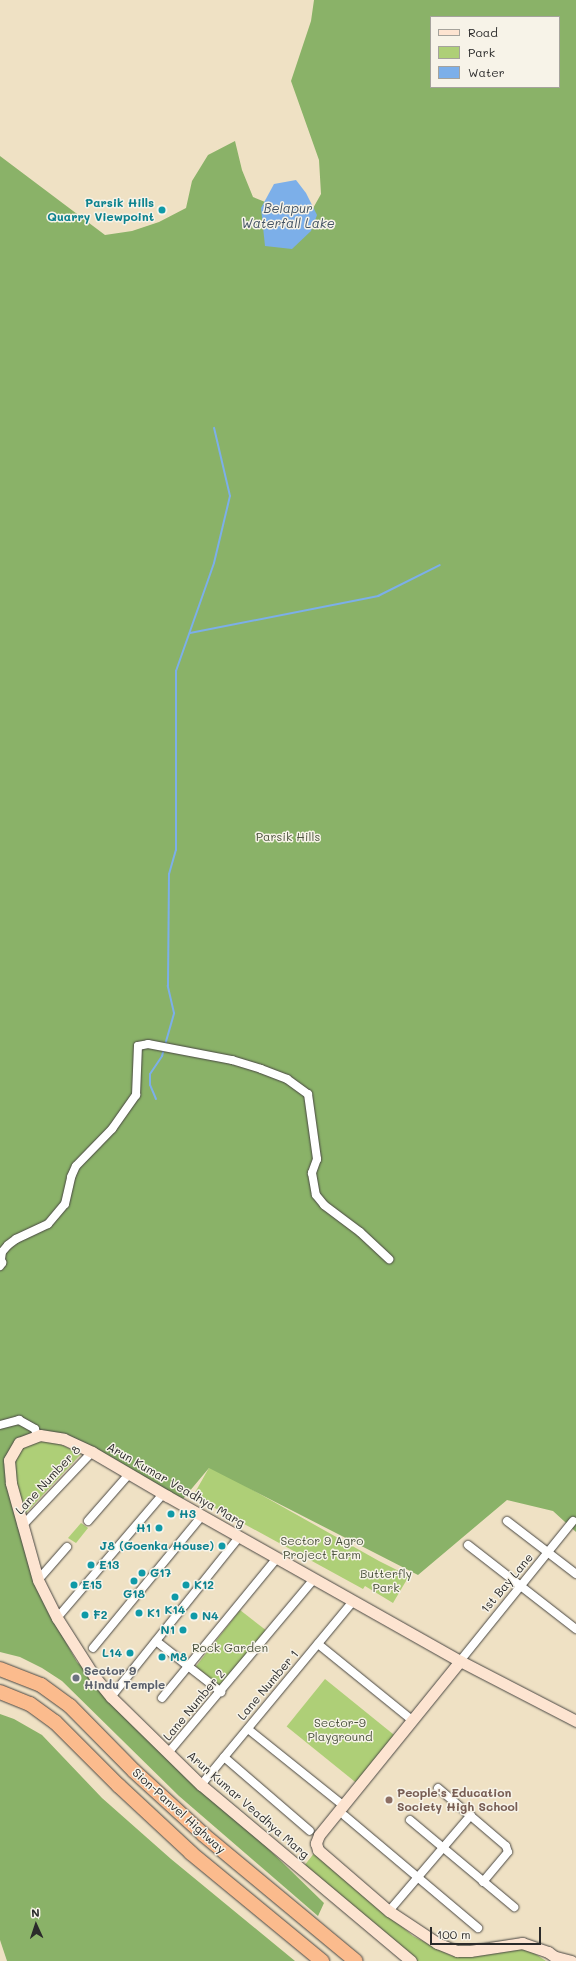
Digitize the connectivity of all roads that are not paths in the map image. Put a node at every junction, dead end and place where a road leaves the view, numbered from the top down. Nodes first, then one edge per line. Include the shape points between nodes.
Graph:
1 (389, 1259) dead end
2 (0, 1266) edge
3 (0, 1425) edge
4 (37, 1436) junction
5 (92, 1452) junction
6 (129, 1474) junction
7 (163, 1494) junction
8 (202, 1516) junction
9 (88, 1521) dead end
10 (507, 1521) dead end
11 (573, 1521) dead end
12 (22, 1526) junction
13 (240, 1537) junction
14 (468, 1545) dead end
15 (67, 1547) dead end
16 (548, 1552) junction
17 (277, 1558) junction
18 (576, 1574) edge
19 (314, 1579) junction
20 (38, 1580) junction
21 (520, 1586) junction
22 (354, 1601) junction
23 (57, 1618) junction
24 (576, 1629) edge
25 (156, 1641) junction
26 (318, 1644) junction
27 (93, 1648) dead end
28 (460, 1661) junction
29 (188, 1667) junction
30 (0, 1669) edge
31 (0, 1692) edge
32 (221, 1692) junction
33 (111, 1697) junction
34 (162, 1698) dead end
35 (412, 1720) junction
36 (576, 1722) edge
37 (248, 1729) junction
38 (168, 1754) junction
39 (224, 1757) junction
40 (202, 1785) junction
41 (438, 1788) dead end
42 (344, 1811) junction
43 (471, 1816) junction
44 (410, 1820) dead end
45 (310, 1831) dead end
46 (442, 1847) junction
47 (418, 1877) junction
48 (483, 1882) junction
49 (514, 1907) dead end
50 (389, 1911) junction
51 (478, 1928) dead end
52 (558, 1960) edge
53 (322, 1961) edge
54 (356, 1961) edge
55 (411, 1961) edge
56 (571, 1961) edge

1 - 2 street via 360,1232 324,1205 316,1195 312,1173 317,1159 308,1094 287,1079 261,1069 232,1060 148,1044 138,1046 136,1095 112,1129 76,1166 65,1204 48,1224 8,1245 2,1252
3 - 4 street via 19,1420 35,1429
4 - 5 street, Arun Kumar Veadhya Marg via 64,1439
4 - 12 street, Arun Kumar Veadhya Marg via 19,1443 9,1460 11,1483
5 - 6 street, Arun Kumar Veadhya Marg
5 - 12 street, Lane Number 8
6 - 7 street, Arun Kumar Veadhya Marg
6 - 9 street
7 - 8 street, Arun Kumar Veadhya Marg
7 - 23 street
8 - 13 street, Arun Kumar Veadhya Marg
8 - 27 street
10 - 16 street
11 - 16 street, 1st Bay Lane
12 - 20 street, Arun Kumar Veadhya Marg
13 - 17 street, Arun Kumar Veadhya Marg
13 - 25 street
14 - 21 street
15 - 20 street
16 - 18 street
16 - 21 street, 1st Bay Lane
17 - 19 street, Arun Kumar Veadhya Marg
17 - 29 street
19 - 22 street, Arun Kumar Veadhya Marg
19 - 32 street, Lane Number 2
20 - 23 street, Arun Kumar Veadhya Marg
21 - 24 street
21 - 28 street, 1st Bay Lane
22 - 26 street, Lane Number 1
22 - 28 street, Arun Kumar Veadhya Marg
23 - 33 street, Arun Kumar Veadhya Marg
25 - 29 street
25 - 33 street
26 - 35 street
26 - 37 street, Lane Number 1
28 - 35 street
28 - 36 street, Arun Kumar Veadhya Marg
29 - 32 street
29 - 34 street
30 - 54 highway, Sion-Panvel Highway via 41,1685 70,1706 134,1771 204,1836
31 - 53 highway, Sion-Panvel Highway via 30,1704 55,1722 118,1786 191,1853
32 - 38 street, Lane Number 2
33 - 38 street, Arun Kumar Veadhya Marg
35 - 42 street
37 - 39 street, Lane Number 1
37 - 42 street
38 - 40 street, Arun Kumar Veadhya Marg
39 - 40 street, Lane Number 1
39 - 45 street
40 - 55 street, Arun Kumar Veadhya Marg
41 - 43 street
42 - 47 street
42 - 50 street via 319,1835 316,1843 318,1850
43 - 46 street
43 - 48 street via 508,1849
44 - 46 street
46 - 47 street
46 - 48 street
47 - 50 street
47 - 51 street
48 - 49 street
50 - 52 street via 437,1943 457,1951 484,1950 522,1943 538,1948
52 - 56 street

